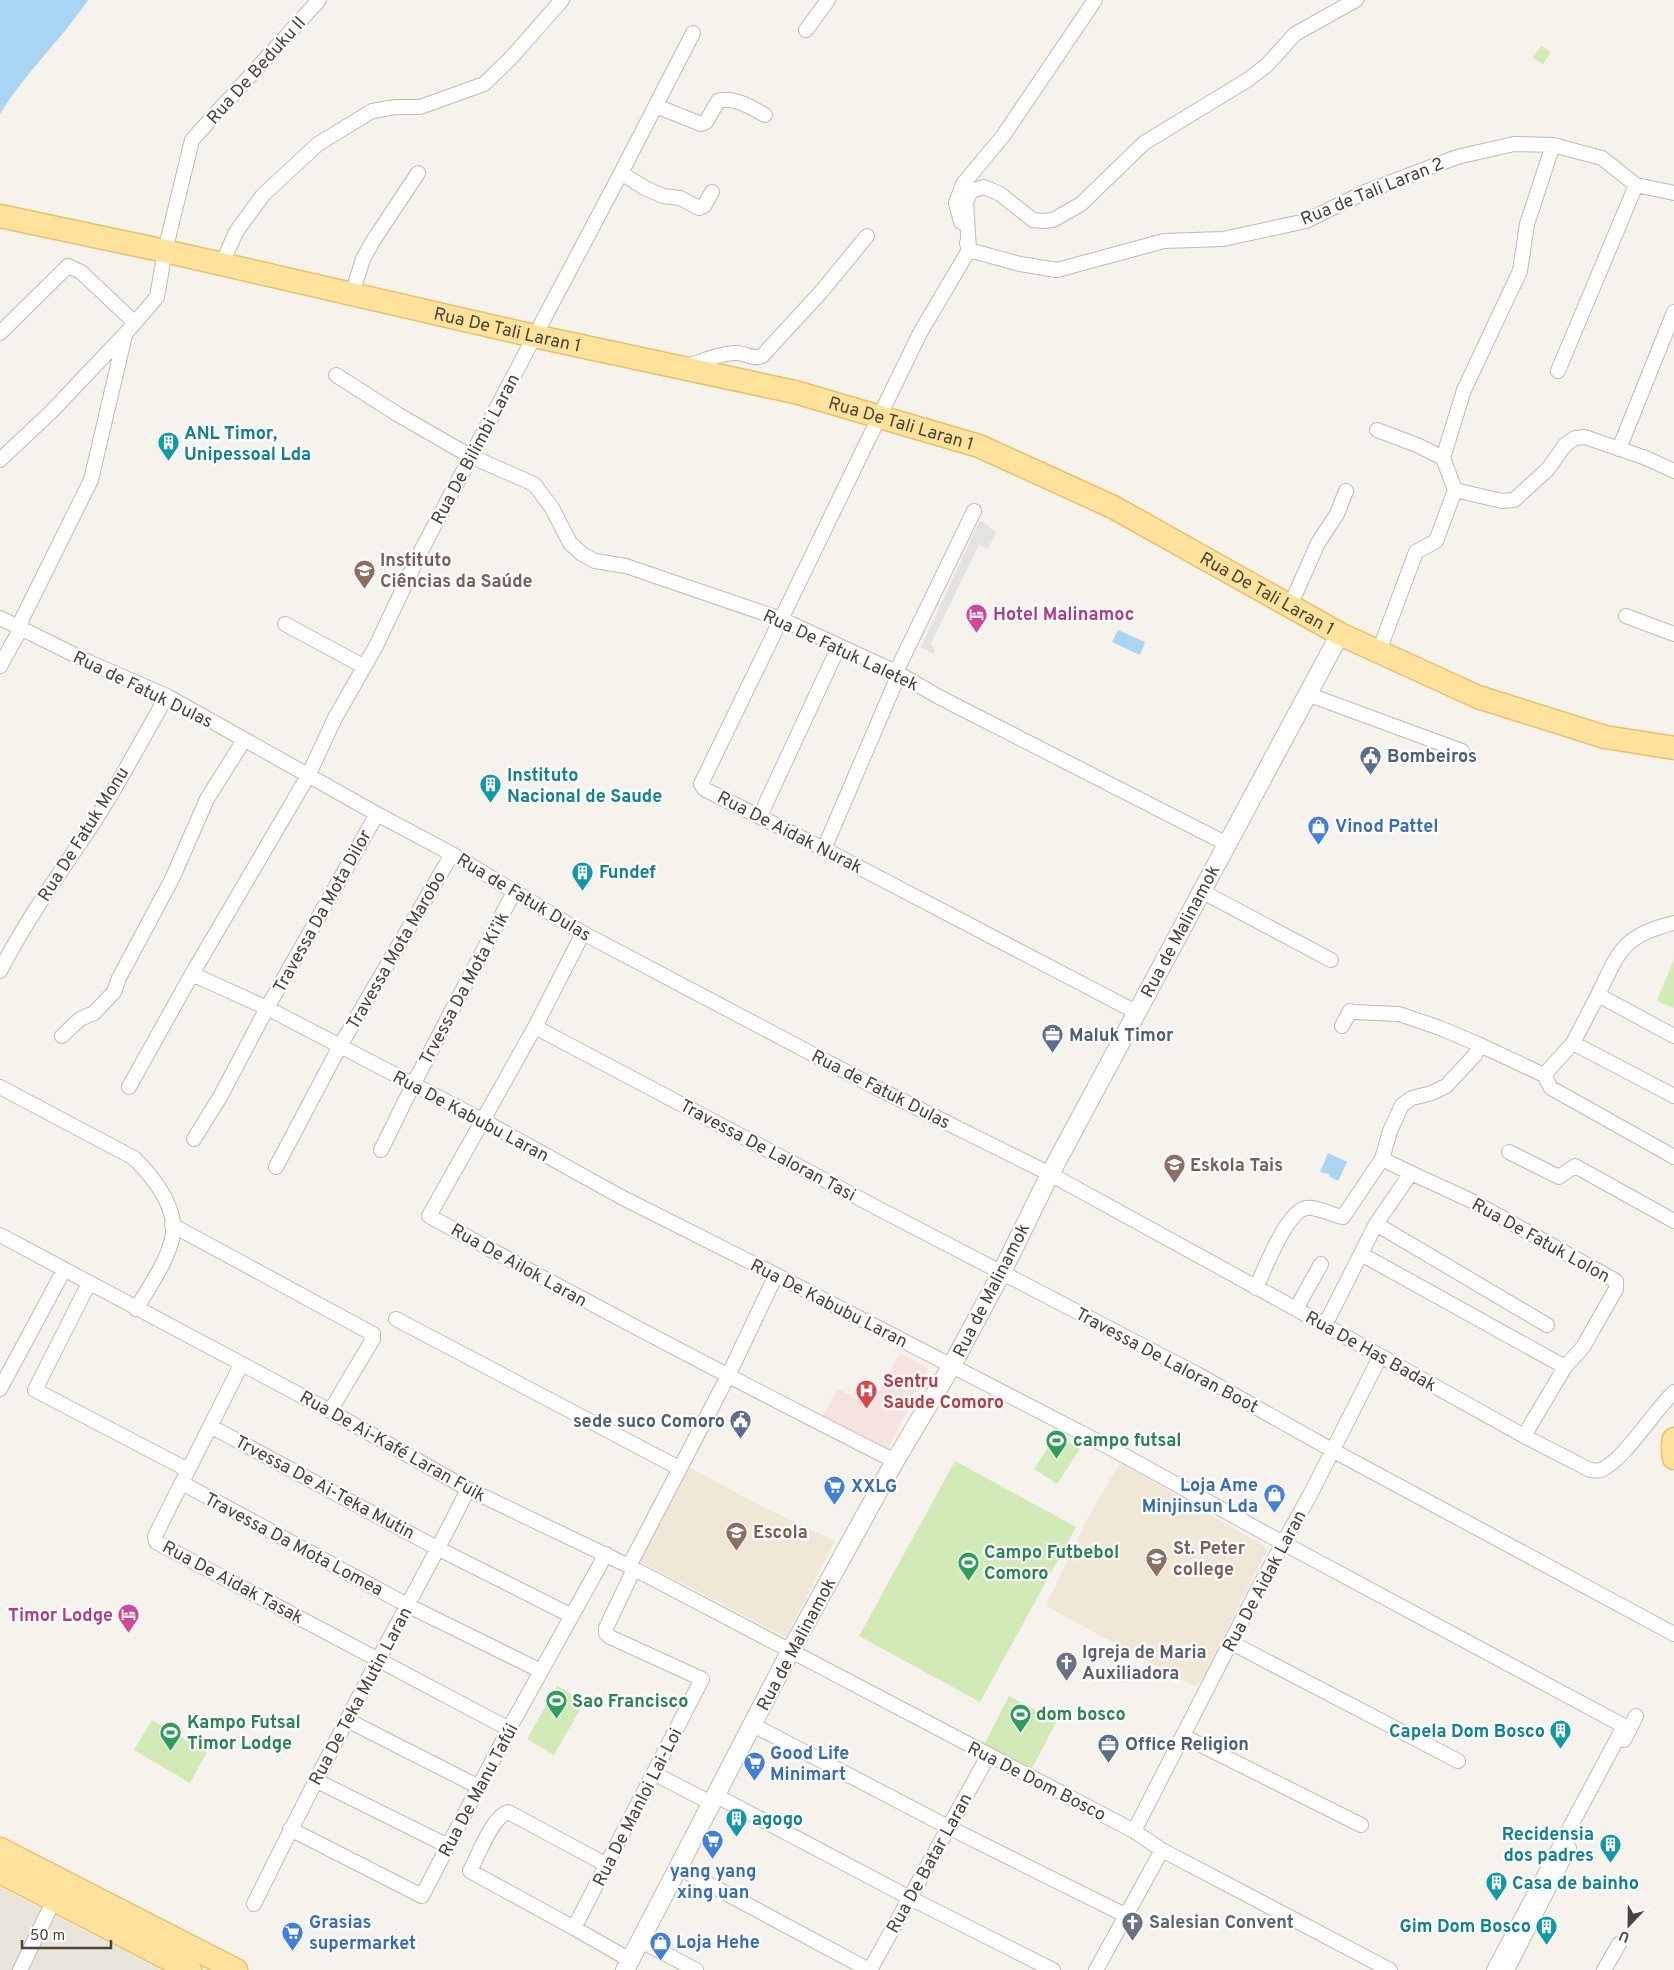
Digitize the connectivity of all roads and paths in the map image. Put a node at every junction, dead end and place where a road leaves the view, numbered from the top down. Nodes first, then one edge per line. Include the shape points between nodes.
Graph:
1 (562, 0) edge
2 (828, 0) edge
3 (1095, 0) edge
4 (1356, 0) edge
5 (316, 1) edge
6 (806, 30) dead end
7 (693, 33) dead end
8 (656, 106) junction
9 (765, 115) dead end
10 (1553, 145) junction
11 (418, 173) dead end
12 (621, 173) junction
13 (1636, 185) junction
14 (712, 192) dead end
15 (1674, 193) edge
16 (0, 216) edge
17 (867, 236) dead end
18 (969, 250) junction
19 (164, 251) junction
20 (222, 264) junction
21 (352, 294) junction
22 (1674, 312) edge
23 (130, 328) junction
24 (0, 333) edge
25 (534, 336) junction
26 (682, 368) junction
27 (1558, 371) dead end
28 (336, 375) dead end
29 (880, 417) junction
30 (1377, 430) dead end
31 (1619, 449) junction
32 (470, 456) junction
33 (1443, 458) junction
34 (0, 460) edge
35 (1674, 471) edge
36 (1455, 490) junction
37 (1346, 491) dead end
38 (974, 511) dead end
39 (1290, 606) junction
40 (1626, 616) dead end
41 (0, 618) edge
42 (781, 619) junction
43 (285, 624) dead end
44 (20, 630) junction
45 (1340, 634) junction
46 (1674, 634) edge
47 (839, 646) junction
48 (1379, 651) junction
49 (0, 666) edge
50 (363, 666) junction
51 (898, 673) junction
52 (1307, 694) junction
53 (167, 696) junction
54 (244, 740) junction
55 (1674, 748) edge
56 (1462, 751) dead end
57 (308, 776) junction
58 (377, 814) junction
59 (760, 816) junction
60 (1227, 844) junction
61 (824, 849) junction
62 (452, 854) junction
63 (515, 890) junction
64 (1201, 891) junction
65 (1674, 923) edge
66 (583, 933) junction
67 (5, 948) edge
68 (1331, 960) dead end
69 (0, 971) edge
70 (192, 974) junction
71 (1598, 996) junction
72 (267, 1008) junction
73 (1136, 1012) junction
74 (1342, 1026) dead end
75 (535, 1027) junction
76 (62, 1036) dead end
77 (1674, 1036) edge
78 (1573, 1043) junction
79 (1480, 1045) junction
80 (340, 1046) junction
81 (1544, 1075) junction
82 (413, 1085) junction
83 (0, 1087) edge
84 (129, 1087) dead end
85 (1674, 1096) edge
86 (484, 1121) junction
87 (194, 1139) dead end
88 (382, 1150) dead end
89 (1509, 1152) dead end
90 (1674, 1157) edge
91 (1382, 1159) junction
92 (276, 1167) dead end
93 (1410, 1173) junction
94 (1050, 1174) junction
95 (1674, 1221) edge
96 (1376, 1224) junction
97 (172, 1225) junction
98 (1, 1238) edge
99 (1361, 1254) junction
100 (1321, 1264) dead end
101 (64, 1270) junction
102 (1002, 1272) junction
103 (776, 1275) junction
104 (89, 1284) junction
105 (1256, 1288) junction
106 (136, 1309) junction
107 (1296, 1309) junction
108 (396, 1319) dead end
109 (1325, 1325) junction
110 (1547, 1325) dead end
111 (1380, 1357) junction
112 (241, 1364) junction
113 (951, 1367) junction
114 (1565, 1367) junction
115 (728, 1376) junction
116 (0, 1389) edge
117 (1674, 1392) edge
118 (330, 1411) junction
119 (210, 1426) junction
120 (1524, 1436) junction
121 (1674, 1439) edge
122 (1332, 1450) junction
123 (1674, 1458) edge
124 (895, 1461) junction
125 (679, 1468) junction
126 (188, 1470) junction
127 (182, 1483) junction
128 (468, 1489) junction
129 (1283, 1543) junction
130 (439, 1549) junction
131 (606, 1554) junction
132 (631, 1568) junction
133 (407, 1605) junction
134 (572, 1616) junction
135 (1674, 1634) edge
136 (1230, 1642) junction
137 (791, 1650) junction
138 (378, 1660) junction
139 (541, 1671) junction
140 (1636, 1716) dead end
141 (347, 1720) junction
142 (753, 1725) junction
143 (509, 1729) junction
144 (1183, 1736) junction
145 (988, 1756) junction
146 (1458, 1761) dead end
147 (654, 1774) junction
148 (316, 1780) junction
149 (479, 1787) junction
150 (713, 1799) junction
151 (1362, 1825) dead end
152 (948, 1827) junction
153 (290, 1829) junction
154 (1134, 1831) junction
155 (448, 1846) junction
156 (0, 1849) edge
157 (1162, 1850) junction
158 (607, 1865) junction
159 (677, 1868) junction
160 (0, 1872) edge
161 (910, 1898) junction
162 (54, 1900) junction
163 (254, 1904) dead end
164 (1127, 1916) junction
165 (574, 1928) junction
166 (640, 1940) junction
167 (1619, 1944) dead end
168 (628, 1965) edge
169 (20, 1970) edge
170 (190, 1970) edge
171 (236, 1970) edge
172 (696, 1970) edge
173 (869, 1970) edge
174 (1053, 1970) edge
175 (1096, 1970) edge
176 (1390, 1970) edge
177 (1494, 1970) edge
178 (1507, 1970) edge
179 (1604, 1970) edge

1 - 20 street via 484,84 420,107 372,111 318,144 263,195 236,232
2 - 6 street
3 - 18 street via 1003,136 963,184 956,203
4 - 18 street via 1295,34 1267,66 1144,144 1081,204 1053,220 1032,220 1000,194 984,187 971,191 966,202
5 - 19 street, Rua De Beduku II via 192,140
7 - 8 street, Rua De Bilimbi Laran
8 - 9 street via 701,124 706,122 718,101 724,99 744,104
8 - 12 street, Rua De Bilimbi Laran
10 - 13 street, Rua de Tali Laran 2 via 1602,158
10 - 18 street, Rua de Tali Laran 2 via 1514,144 1457,156 1365,192 1306,221 1223,239 1164,241 1057,270
10 - 33 street via 1527,224 1520,270 1464,390
11 - 21 street via 363,259
12 - 14 street via 645,188 663,196 680,198 699,208 704,206
12 - 25 street, Rua De Bilimbi Laran
13 - 15 street, Rua de Tali Laran 2
13 - 27 street
16 - 19 main road, Rua De Tali Laran 1
17 - 26 street via 762,356 756,358 738,352 714,356
18 - 29 street, Rua De Aidak Nurak via 920,333
19 - 20 main road, Rua De Tali Laran 1
19 - 23 street via 157,297
20 - 21 main road, Rua De Tali Laran 1
21 - 25 main road, Rua De Tali Laran 1
22 - 31 street
23 - 24 street via 81,272 68,266
23 - 34 street via 51,412
23 - 44 street via 118,358 91,480 22,619
25 - 26 main road, Rua De Tali Laran 1
25 - 32 street, Rua De Bilimbi Laran
26 - 29 main road, Rua De Tali Laran 1 via 795,392
28 - 32 street, Rua De Fatuk Laletek
29 - 39 main road, Rua De Tali Laran 1 via 979,446 1113,507
29 - 42 street, Rua De Aidak Nurak
30 - 33 street
31 - 35 street
31 - 36 street via 1585,437 1575,438 1514,500 1502,501
32 - 42 street, Rua De Fatuk Laletek via 534,484 552,508 570,543 582,554
32 - 50 street, Rua De Bilimbi Laran via 376,646
33 - 36 street
36 - 48 street via 1436,542 1416,552
37 - 39 street
38 - 51 street
39 - 45 main road, Rua De Tali Laran 1
40 - 46 street
41 - 44 street, Rua de Fatuk Dulas
42 - 47 street, Rua De Fatuk Laletek
42 - 59 street, Rua De Aidak Nurak via 701,784 704,789
43 - 50 street
44 - 49 street
44 - 53 street, Rua de Fatuk Dulas
45 - 48 main road, Rua De Tali Laran 1
45 - 52 street, Rua de Malinamok
47 - 51 street, Rua De Fatuk Laletek
47 - 59 street
48 - 55 main road, Rua De Tali Laran 1 via 1487,700 1598,735
50 - 57 street, Rua De Bilimbi Laran
51 - 60 street, Rua De Fatuk Laletek
51 - 61 street
52 - 56 street
52 - 60 street, Rua de Malinamok
53 - 54 street, Rua de Fatuk Dulas
53 - 67 street, Rua De Fatuk Monu via 93,824
54 - 57 street, Rua de Fatuk Dulas
54 - 76 street via 208,798 172,879 114,992 94,1013 80,1019
57 - 58 street, Rua de Fatuk Dulas
57 - 70 street
58 - 62 street, Rua de Fatuk Dulas
58 - 72 street, Travessa Da Mota Dilor
59 - 61 street, Rua De Aidak Nurak
60 - 64 street, Rua de Malinamok
61 - 73 street, Rua De Aidak Nurak
62 - 63 street, Rua de Fatuk Dulas
62 - 80 street, Travessa Mota Marobo
63 - 66 street, Rua de Fatuk Dulas
63 - 82 street, Trvessa Da Mota Ki’ik
64 - 68 street
64 - 73 street, Rua de Malinamok
65 - 71 street via 1652,928 1622,948
66 - 75 street, Rua De Ailok Laran
66 - 94 street, Rua de Fatuk Dulas via 873,1086
67 - 69 street, Rua De Fatuk Monu
70 - 72 street, Rua De Kabubu Laran
70 - 84 street
71 - 77 street
71 - 78 street
72 - 80 street, Rua De Kabubu Laran
72 - 87 street, Travessa Da Mota Dilor
73 - 94 street, Rua de Malinamok
74 - 79 street via 1350,1011 1399,1014
75 - 86 street, Rua De Ailok Laran
75 - 102 street, Travessa De Laloran Tasi
78 - 81 street
78 - 85 street
79 - 81 street
79 - 91 street via 1475,1055 1446,1086 1402,1105
80 - 82 street, Rua De Kabubu Laran
80 - 92 street, Travessa Mota Marobo
81 - 90 street via 1551,1088
82 - 86 street, Rua De Kabubu Laran
82 - 88 street, Trvessa Da Mota Ki’ik
83 - 97 street via 134,1158 160,1191 171,1213
86 - 103 street, Rua De Kabubu Laran via 623,1198
86 - 115 street, Rua De Ailok Laran via 429,1216
89 - 95 street via 1559,1177 1575,1166
91 - 93 street
91 - 105 street via 1343,1217 1312,1207 1294,1215
93 - 96 street
93 - 114 street, Rua De Fatuk Lolon via 1472,1201 1616,1281 1616,1288 1582,1347
94 - 102 street, Rua de Malinamok
94 - 105 street, Rua De Has Badak
96 - 99 street
96 - 110 street
97 - 106 street via 172,1239
97 - 118 street via 373,1334
98 - 101 street, Rua De Ai-Kafé Laran Fuik
99 - 109 street
99 - 114 street
100 - 107 street
101 - 104 street, Rua De Ai-Kafé Laran Fuik
101 - 116 street
102 - 113 street, Rua de Malinamok
102 - 122 street, Travessa De Laloran Boot via 1197,1374
103 - 113 street, Rua De Kabubu Laran
103 - 115 street
104 - 106 street, Rua De Ai-Kafé Laran Fuik
104 - 126 street via 35,1390
105 - 107 street, Rua De Has Badak
106 - 112 street, Rua De Ai-Kafé Laran Fuik
107 - 109 street, Rua De Has Badak
108 - 125 street
109 - 111 street, Rua De Has Badak
111 - 120 street, Rua De Has Badak
111 - 122 street, Rua De Aidak Laran
112 - 118 street, Rua De Ai-Kafé Laran Fuik
112 - 119 street, Rua De Aidak Tasak
113 - 124 street, Rua de Malinamok
113 - 129 street, Rua De Kabubu Laran
114 - 120 street, Rua De Fatuk Lolon
115 - 124 street, Rua De Ailok Laran
115 - 125 street
117 - 120 street, Rua De Has Badak via 1630,1443 1600,1471 1590,1470
118 - 128 street, Rua De Ai-Kafé Laran Fuik
119 - 126 street, Rua De Aidak Tasak
119 - 130 street, Trvessa De Ai-Teka Mutin
121 - 123 main road
122 - 129 street, Rua De Aidak Laran
122 - 135 street, Travessa De Laloran Boot
124 - 137 street, Rua de Malinamok
125 - 132 street
126 - 127 street, Rua De Aidak Tasak
127 - 133 street, Travessa Da Mota Lomea
127 - 138 street, Rua De Aidak Tasak via 155,1536 156,1542
128 - 130 street, Rua De Teka Mutin Laran
128 - 131 street, Rua De Ai-Kafé Laran Fuik
129 - 136 street, Rua De Aidak Laran
129 - 177 street, Rua De Kabubu Laran via 1624,1726
130 - 133 street, Rua De Teka Mutin Laran
130 - 134 street, Trvessa De Ai-Teka Mutin
131 - 132 street, Rua De Ai-Kafé Laran Fuik
131 - 134 street, Rua De Manu Tafúi
132 - 137 street, Rua De Ai-Kafé Laran Fuik
132 - 147 street, Rua De Manloi Lai-Loi via 606,1633 702,1679
133 - 138 street, Rua De Teka Mutin Laran
133 - 139 street, Travessa Da Mota Lomea
134 - 139 street, Rua De Manu Tafúi
136 - 144 street, Rua De Aidak Laran
136 - 146 street
137 - 142 street, Rua de Malinamok
137 - 145 street, Rua De Dom Bosco
138 - 141 street, Rua De Teka Mutin Laran
138 - 143 street
139 - 143 street, Rua De Manu Tafúi
140 - 178 street
141 - 148 street, Rua De Teka Mutin Laran
141 - 149 street
142 - 150 street, Rua de Malinamok
142 - 152 street
143 - 149 street, Rua De Manu Tafúi
144 - 151 street
144 - 154 street, Rua De Aidak Laran
145 - 152 street, Rua De Batar Laran
145 - 154 street, Rua De Dom Bosco
147 - 150 street
147 - 158 street, Rua De Manloi Lai-Loi
148 - 153 street, Rua De Teka Mutin Laran
148 - 155 street
149 - 155 street, Rua De Manu Tafúi
150 - 159 street, Rua de Malinamok
150 - 161 street
152 - 161 street, Rua De Batar Laran
152 - 164 street
153 - 155 street, Rua De Manu Tafúi via 422,1896
153 - 163 street, Rua De Teka Mutin Laran
154 - 157 street, Rua De Dom Bosco
156 - 171 main road
157 - 164 street
157 - 176 street, Rua De Dom Bosco
158 - 165 street, Rua De Manloi Lai-Loi
158 - 165 street via 508,1812 496,1821 470,1871
159 - 166 street, Rua de Malinamok
159 - 173 street
160 - 162 main road
161 - 173 street, Rua De Batar Laran
161 - 174 street
162 - 169 street
162 - 170 main road
164 - 175 street
165 - 168 street
166 - 168 street, Rua de Malinamok
166 - 172 street
167 - 179 street

